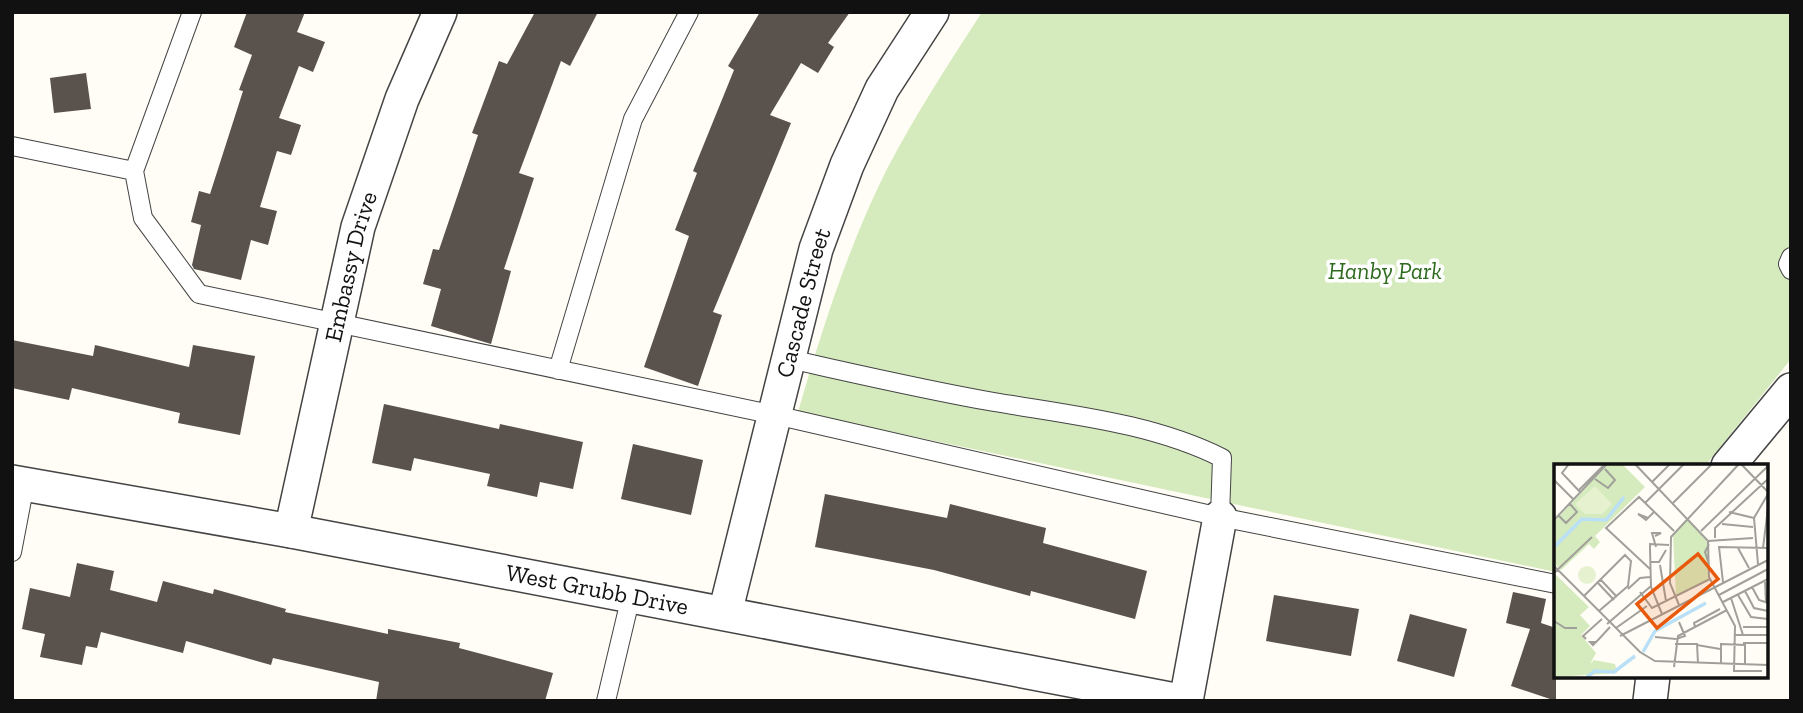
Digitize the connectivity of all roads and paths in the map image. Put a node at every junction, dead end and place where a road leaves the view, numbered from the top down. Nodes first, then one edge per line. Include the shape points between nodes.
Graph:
1 (192, 12) edge
2 (440, 12) edge
3 (690, 12) edge
4 (933, 12) edge
5 (12, 146) edge
6 (134, 172) junction
7 (1791, 257) edge
8 (1791, 270) edge
9 (337, 324) junction
10 (789, 359) junction
11 (558, 370) junction
12 (1791, 390) edge
13 (775, 415) junction
14 (1730, 464) edge
15 (19, 483) edge
16 (1220, 517) junction
17 (291, 531) junction
18 (12, 552) edge
19 (1554, 583) edge
20 (631, 596) junction
21 (725, 613) junction
22 (1653, 678) edge
23 (606, 701) edge
24 (1180, 701) edge
25 (1186, 701) edge
26 (1650, 701) edge

1 - 6 lane
2 - 9 street, Embassy Drive via 402,99 358,227
3 - 11 lane via 633,119
4 - 10 street, Cascade Street via 882,89 847,165 816,249
5 - 6 lane
6 - 9 lane via 143,218 199,294
7 - 8 lane
9 - 11 lane
9 - 17 street, Embassy Drive
10 - 13 street, Cascade Street
10 - 16 lane via 1190,442 1222,458
11 - 13 lane
12 - 14 street
13 - 16 lane
13 - 21 street, Cascade Street
15 - 17 street, West Grubb Drive
15 - 18 lane
16 - 19 lane
16 - 25 street
17 - 20 street, West Grubb Drive
20 - 21 street, West Grubb Drive
20 - 23 lane
21 - 24 street, West Grubb Drive
22 - 26 street

